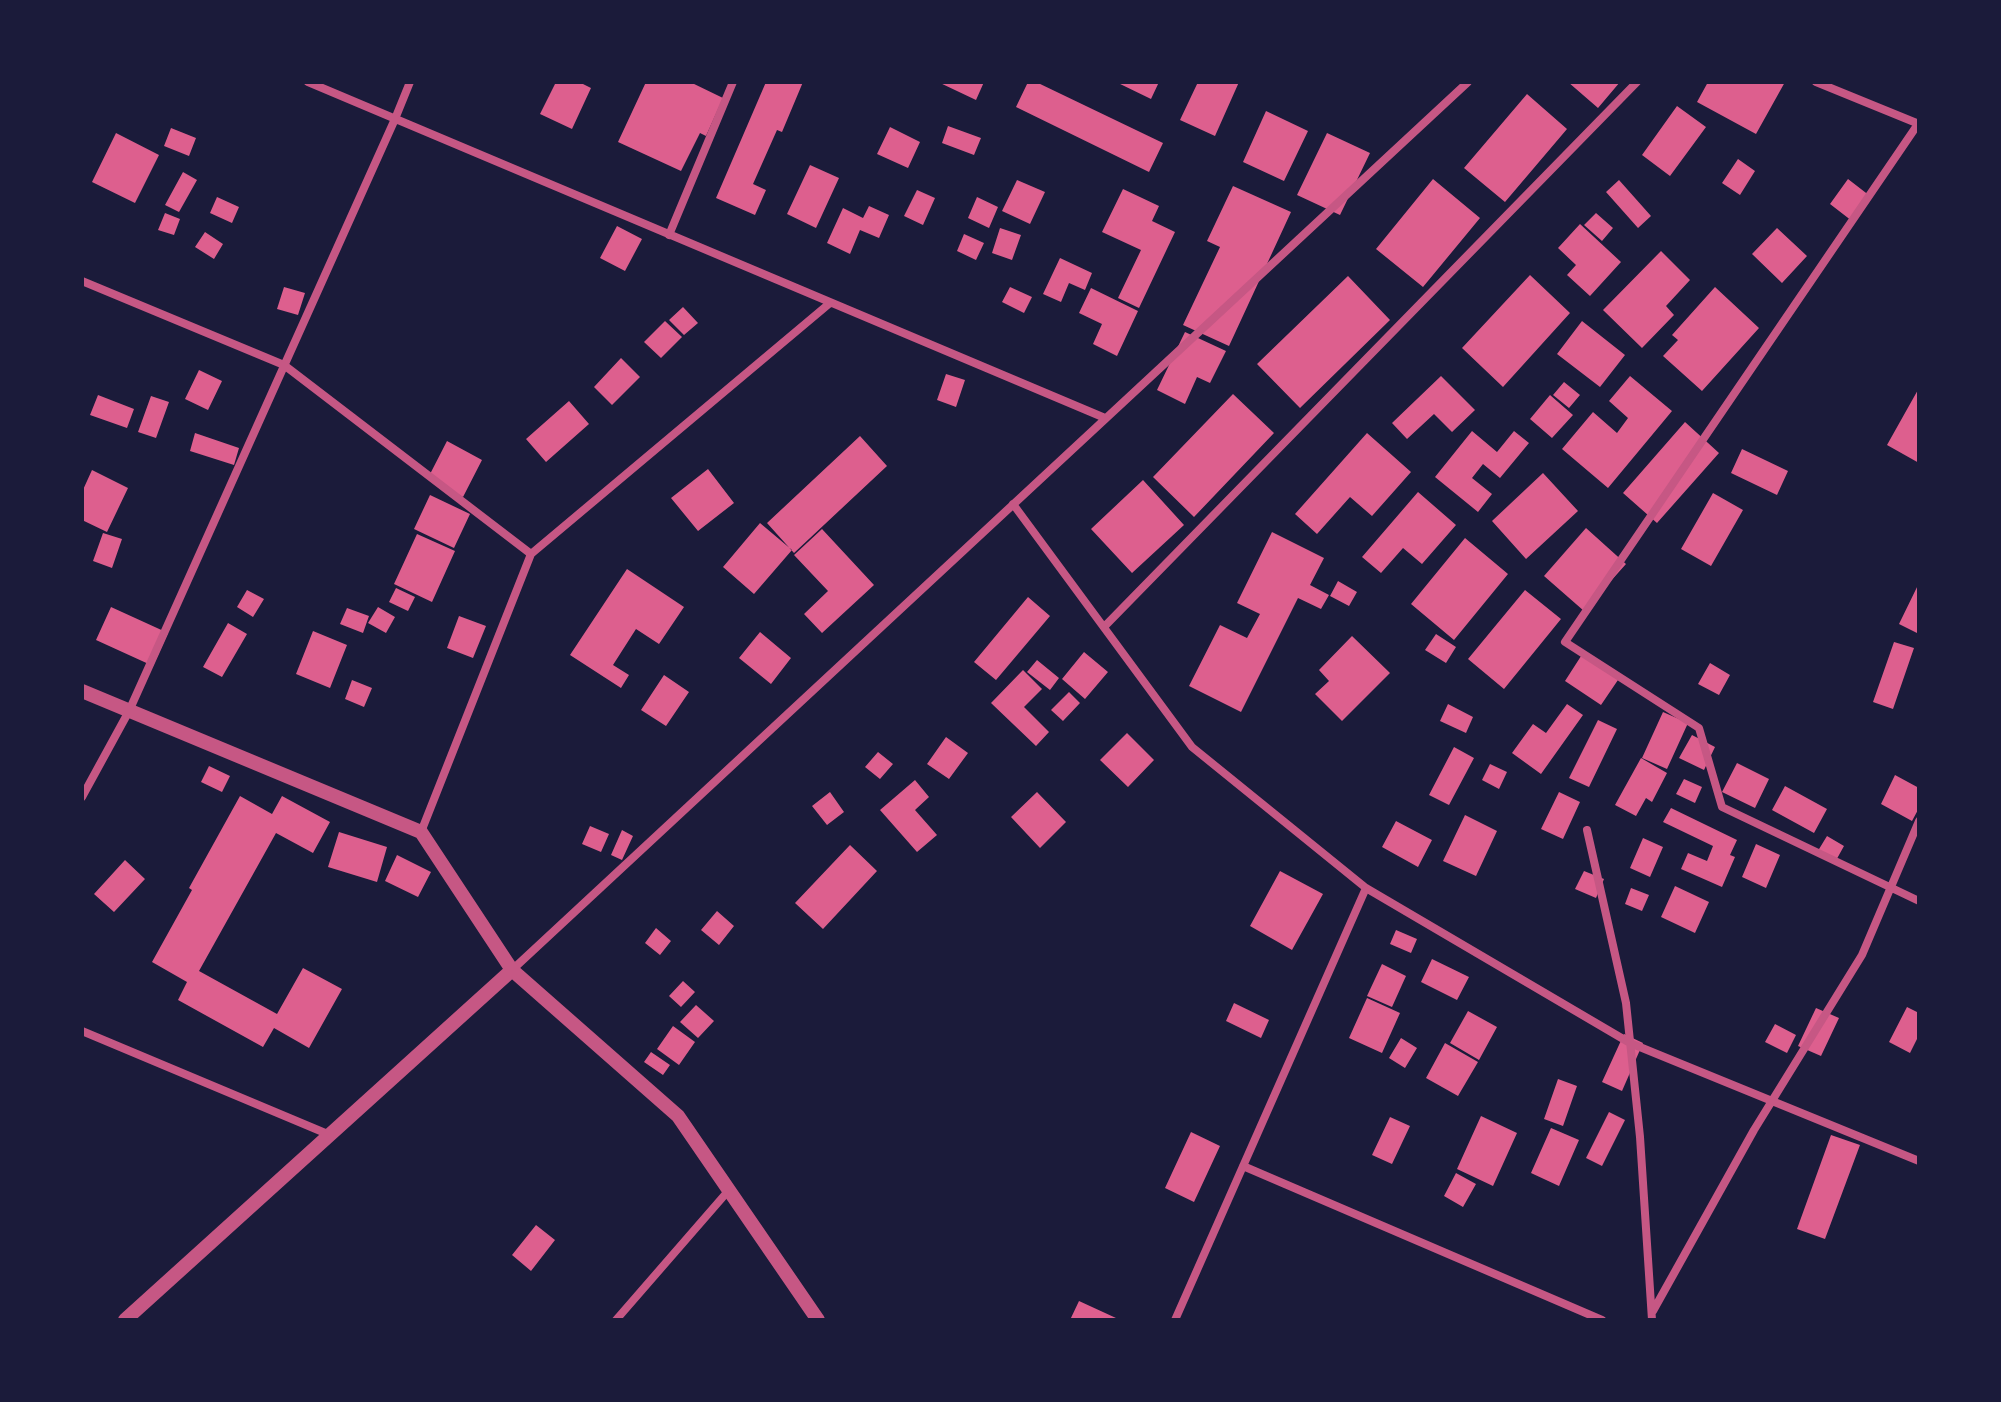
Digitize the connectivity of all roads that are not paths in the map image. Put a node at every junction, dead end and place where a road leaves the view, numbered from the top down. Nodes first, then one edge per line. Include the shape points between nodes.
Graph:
1 (308, 82) edge
2 (410, 82) edge
3 (733, 82) edge
4 (1468, 82) edge
5 (1637, 82) edge
6 (1816, 82) edge
7 (395, 119) junction
8 (1918, 124) edge
9 (669, 235) junction
10 (82, 281) edge
11 (830, 303) junction
12 (284, 365) junction
13 (1105, 418) junction
14 (1013, 504) junction
15 (531, 554) junction
16 (1104, 627) junction
17 (82, 691) edge
18 (129, 711) junction
19 (82, 797) edge
20 (1919, 821) edge
21 (1587, 830) dead end
22 (421, 832) junction
23 (1366, 888) junction
24 (1892, 888) junction
25 (1919, 901) edge
26 (512, 970) junction
27 (82, 1031) edge
28 (1630, 1043) junction
29 (1772, 1101) junction
30 (330, 1135) junction
31 (1919, 1161) edge
32 (1243, 1166) junction
33 (729, 1190) junction
34 (1652, 1316) edge
35 (125, 1320) edge
36 (616, 1320) edge
37 (818, 1320) edge
38 (1175, 1320) edge
39 (1602, 1320) edge

1 - 7 street
2 - 7 street
3 - 9 street
4 - 13 street
5 - 16 street
6 - 8 street
7 - 9 street
7 - 12 street
8 - 24 street via 1565,642 1699,728 1722,807
9 - 11 street
10 - 12 street
11 - 13 street
11 - 15 street
12 - 15 street
12 - 18 street
13 - 14 street
14 - 16 street
14 - 26 street
15 - 22 street
16 - 23 street via 1192,747
17 - 18 street
18 - 19 street
18 - 22 street
20 - 24 street
21 - 28 street
22 - 26 street
23 - 28 street
23 - 32 street
24 - 25 street
24 - 29 street via 1862,955
26 - 30 street
26 - 33 street via 678,1116
27 - 30 street
28 - 29 street
28 - 34 street
29 - 31 street
29 - 34 street
30 - 35 street
32 - 38 street
32 - 39 street
33 - 36 street
33 - 37 street

